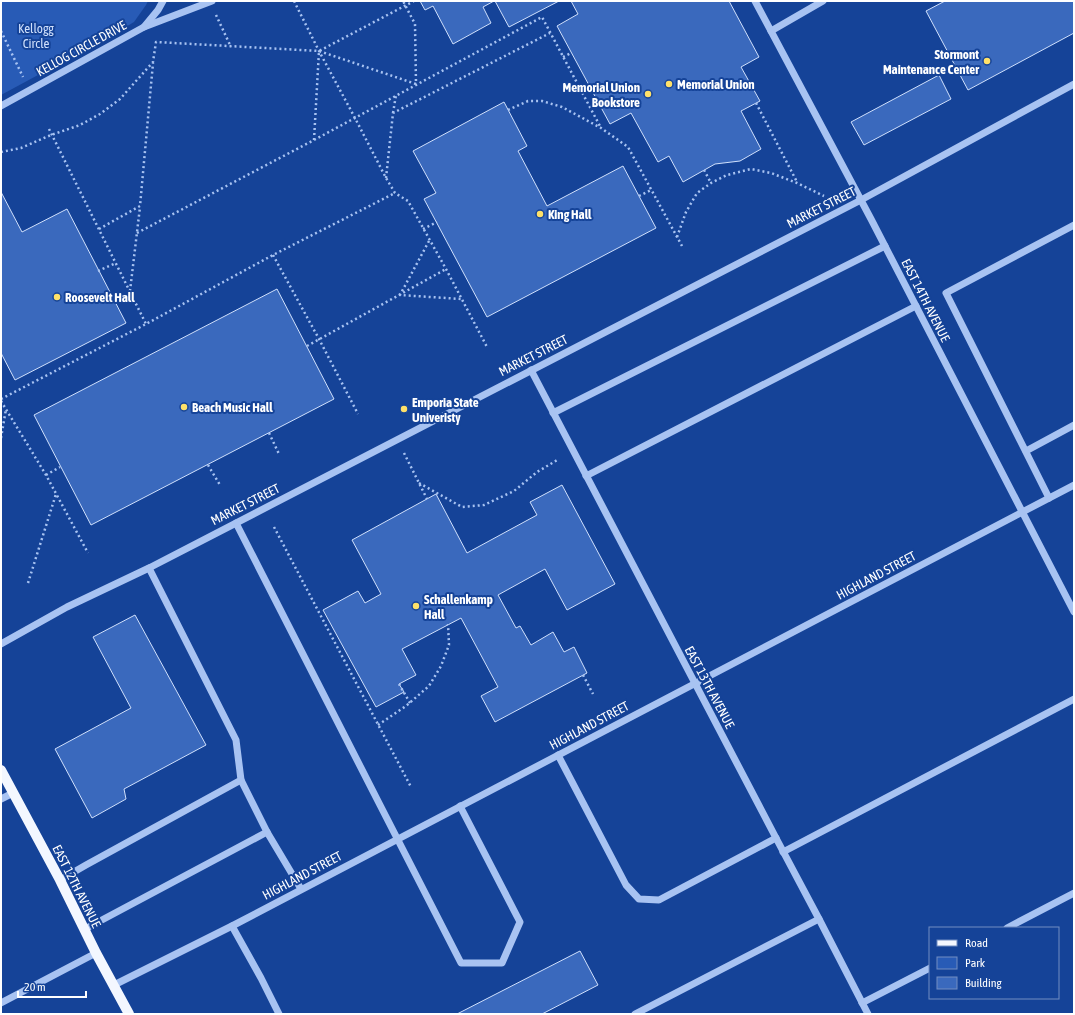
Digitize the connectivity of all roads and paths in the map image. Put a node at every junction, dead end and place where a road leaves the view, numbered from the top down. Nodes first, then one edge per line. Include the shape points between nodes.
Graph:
1 (163, 1) edge
2 (294, 1) edge
3 (403, 1) edge
4 (414, 1) edge
5 (755, 1) edge
6 (823, 1) edge
7 (211, 2) edge
8 (405, 5) junction
9 (144, 27) junction
10 (1, 31) edge
11 (771, 31) junction
12 (550, 33) junction
13 (231, 47) junction
14 (319, 51) junction
15 (571, 52) dead end
16 (563, 57) junction
17 (153, 62) junction
18 (24, 79) dead end
19 (416, 84) junction
20 (1074, 84) edge
21 (396, 95) junction
22 (756, 103) dead end
23 (1, 106) edge
24 (508, 110) dead end
25 (393, 113) junction
26 (355, 118) junction
27 (601, 128) junction
28 (49, 130) dead end
29 (51, 135) junction
30 (314, 140) junction
31 (1, 152) edge
32 (704, 170) dead end
33 (386, 178) junction
34 (711, 183) junction
35 (797, 183) junction
36 (651, 190) junction
37 (396, 192) junction
38 (639, 196) dead end
39 (824, 196) dead end
40 (860, 200) junction
41 (140, 206) junction
42 (437, 222) dead end
43 (1074, 225) edge
44 (99, 229) junction
45 (423, 229) junction
46 (137, 233) junction
47 (677, 237) junction
48 (429, 241) junction
49 (682, 246) dead end
50 (885, 246) junction
51 (273, 255) junction
52 (116, 263) junction
53 (446, 270) junction
54 (98, 271) dead end
55 (130, 291) junction
56 (400, 295) junction
57 (461, 298) junction
58 (916, 306) junction
59 (146, 324) junction
60 (319, 339) junction
61 (307, 346) dead end
62 (487, 347) dead end
63 (531, 370) junction
64 (1, 400) edge
65 (6, 409) junction
66 (554, 413) junction
67 (358, 414) dead end
68 (1074, 425) edge
69 (269, 433) dead end
70 (1, 438) edge
71 (1026, 451) junction
72 (403, 453) dead end
73 (279, 454) dead end
74 (559, 459) dead end
75 (208, 464) dead end
76 (60, 467) dead end
77 (46, 475) junction
78 (586, 476) junction
79 (419, 483) junction
80 (220, 485) dead end
81 (1074, 485) edge
82 (56, 494) junction
83 (1049, 498) junction
84 (427, 499) dead end
85 (1023, 512) junction
86 (236, 523) junction
87 (274, 527) dead end
88 (88, 553) dead end
89 (149, 568) junction
90 (28, 583) dead end
91 (1074, 612) edge
92 (448, 624) dead end
93 (1, 644) edge
94 (583, 676) dead end
95 (694, 683) junction
96 (399, 684) dead end
97 (593, 694) dead end
98 (1074, 699) edge
99 (410, 702) junction
100 (378, 725) junction
101 (558, 755) junction
102 (1, 770) edge
103 (241, 780) junction
104 (411, 787) dead end
105 (13, 793) junction
106 (1, 799) edge
107 (460, 806) junction
108 (267, 832) junction
109 (776, 838) junction
110 (397, 839) junction
111 (783, 852) junction
112 (60, 880) junction
113 (301, 890) junction
114 (1074, 893) edge
115 (819, 919) junction
116 (232, 926) junction
117 (1009, 927) edge
118 (85, 929) junction
119 (96, 953) junction
120 (929, 969) edge
121 (114, 985) junction
122 (1, 1003) edge
123 (862, 1003) junction
124 (129, 1014) edge
125 (279, 1014) edge
126 (635, 1014) edge
127 (868, 1014) edge

1 - 9 street, KELLOG CIRCLE DRIVE
2 - 14 path
3 - 8 path
4 - 8 path
5 - 11 street, EAST 14TH AVENUE
6 - 11 street
7 - 9 street
7 - 13 path
8 - 14 path
8 - 19 path via 415,24
9 - 23 street, KELLOG CIRCLE DRIVE
10 - 18 path
11 - 40 street, EAST 14TH AVENUE
12 - 16 path
12 - 19 path via 542,17
12 - 25 path
13 - 14 path
13 - 17 path via 156,42
14 - 19 path
14 - 26 path
14 - 30 path
15 - 16 path
16 - 27 path
17 - 29 path via 120,99 100,114 80,125
17 - 41 path
19 - 21 path
20 - 40 street, MARKET STREET
21 - 25 path
21 - 26 path
22 - 35 path
24 - 27 path via 528,101 542,101 562,107
25 - 33 path
26 - 30 path
26 - 33 path
27 - 36 path via 628,147
28 - 29 path
29 - 31 path via 21,148
29 - 44 path
30 - 46 path
32 - 34 path
33 - 37 path
34 - 35 path via 727,175 751,169
34 - 47 path via 697,194 686,212
35 - 39 path
36 - 38 path
36 - 47 path
37 - 45 path via 408,201
37 - 51 path
40 - 50 street, EAST 14TH AVENUE
40 - 63 street, MARKET STREET
41 - 44 path
41 - 46 path
42 - 45 path
43 - 71 street via 946,293
44 - 52 path
45 - 48 path
46 - 55 path
47 - 49 path
48 - 53 path
48 - 56 path
50 - 58 street, EAST 14TH AVENUE
50 - 66 street
51 - 59 path
51 - 60 path
52 - 54 path
52 - 55 path
53 - 56 path
53 - 57 path
55 - 59 path
56 - 57 path
56 - 60 path
57 - 62 path
58 - 78 street
58 - 85 street, EAST 14TH AVENUE
59 - 64 path
60 - 61 path
60 - 67 path
63 - 66 street, EAST 13TH AVENUE
63 - 86 street, MARKET STREET
64 - 65 path
65 - 70 path
65 - 77 path
66 - 78 street, EAST 13TH AVENUE
68 - 71 street
69 - 73 path
71 - 83 street
72 - 79 path
74 - 79 path via 514,490 484,504 462,508
75 - 80 path
76 - 77 path
77 - 82 path
78 - 95 street, EAST 13TH AVENUE
79 - 84 path
81 - 83 street, HIGHLAND STREET
82 - 88 path
82 - 90 path
83 - 85 street, HIGHLAND STREET
85 - 91 street, EAST 14TH AVENUE
85 - 95 street, HIGHLAND STREET
86 - 89 street, MARKET STREET
86 - 110 street
87 - 100 path
89 - 93 street, MARKET STREET via 67,607
89 - 103 street via 236,740
92 - 99 path via 449,645 441,666 430,686
94 - 97 path
95 - 101 street, HIGHLAND STREET
95 - 109 street, EAST 13TH AVENUE
96 - 99 path
98 - 111 street
99 - 100 path
100 - 104 path
101 - 107 street, HIGHLAND STREET
101 - 109 street via 626,885 640,899 659,900
102 - 105 main road, EAST 12TH AVENUE
103 - 108 street
103 - 112 street
105 - 106 street
105 - 112 main road, EAST 12TH AVENUE
107 - 110 street, HIGHLAND STREET
107 - 110 street via 520,922 502,962 461,963
108 - 113 street
108 - 118 street
109 - 111 street, EAST 13TH AVENUE
110 - 113 street, HIGHLAND STREET
111 - 115 street, EAST 13TH AVENUE
112 - 118 main road, EAST 12TH AVENUE
113 - 116 street, HIGHLAND STREET
114 - 117 street
115 - 123 street, EAST 13TH AVENUE
115 - 126 street
116 - 121 street, HIGHLAND STREET
116 - 125 street
118 - 119 main road, EAST 12TH AVENUE
119 - 121 main road, EAST 12TH AVENUE
119 - 122 street
120 - 123 street
121 - 124 main road, EAST 12TH AVENUE
123 - 127 street, EAST 13TH AVENUE

